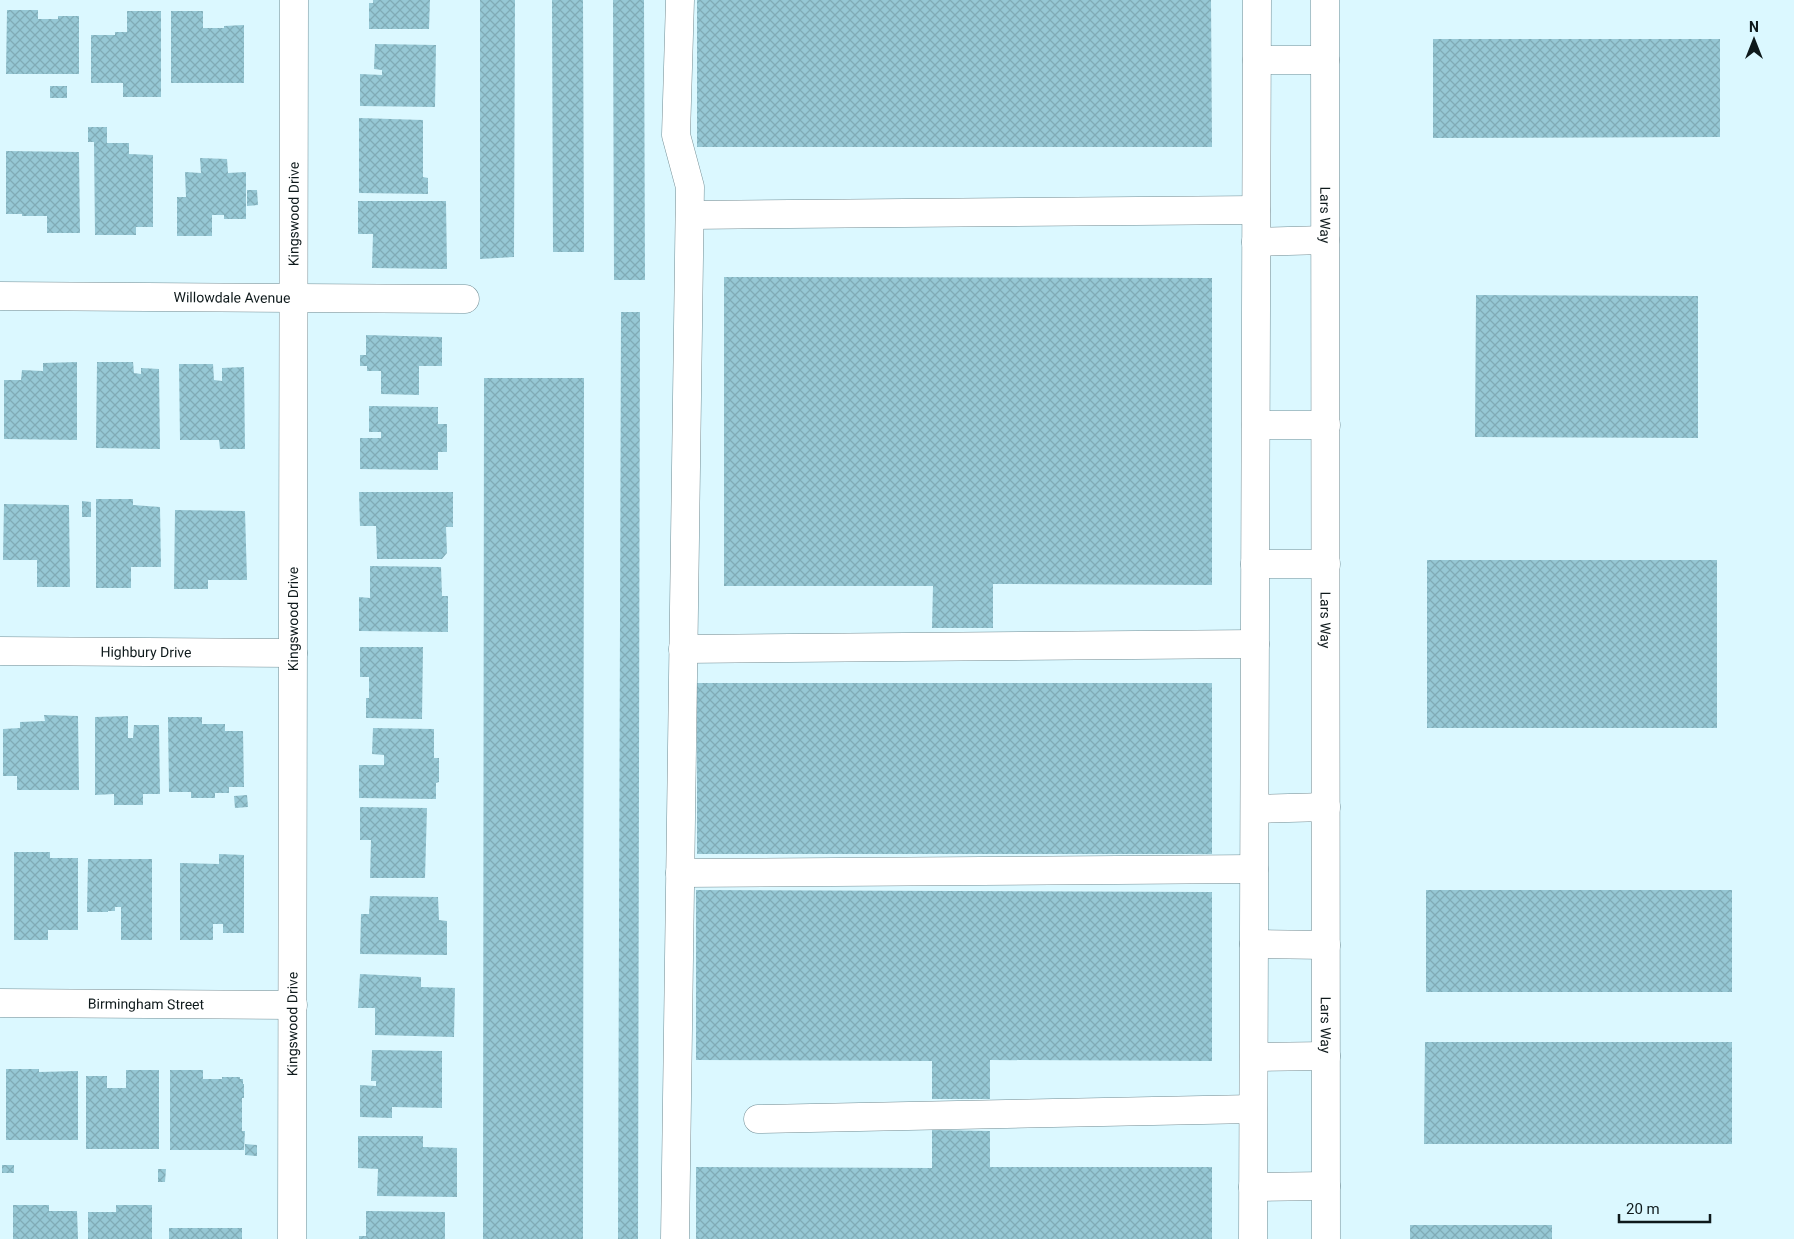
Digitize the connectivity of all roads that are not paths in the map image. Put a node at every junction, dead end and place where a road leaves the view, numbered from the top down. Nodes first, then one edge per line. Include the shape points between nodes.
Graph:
1 (294, 0) edge
2 (680, 0) edge
3 (1257, 0) edge
4 (1325, 0) edge
5 (1257, 60) junction
6 (1325, 60) junction
7 (1256, 210) junction
8 (690, 215) junction
9 (1325, 240) junction
10 (1256, 242) junction
11 (0, 296) edge
12 (293, 298) junction
13 (465, 299) dead end
14 (1256, 425) junction
15 (1326, 425) junction
16 (1255, 564) junction
17 (1326, 564) junction
18 (1255, 644) junction
19 (683, 649) junction
20 (0, 651) edge
21 (293, 653) junction
22 (1326, 807) junction
23 (1255, 809) junction
24 (1254, 869) junction
25 (680, 873) junction
26 (1254, 944) junction
27 (1326, 945) junction
28 (0, 1002) edge
29 (293, 1005) junction
30 (1326, 1056) junction
31 (1254, 1057) junction
32 (1254, 1109) junction
33 (758, 1120) dead end
34 (1326, 1186) junction
35 (1253, 1187) junction
36 (292, 1239) edge
37 (675, 1239) edge
38 (1253, 1239) edge
39 (1326, 1239) edge

1 - 12 street, Kingswood Drive
2 - 8 street via 676,135 690,187
3 - 5 street
4 - 6 street, Lars Way
5 - 6 street
5 - 7 street
6 - 9 street, Lars Way
7 - 8 street
7 - 10 street
8 - 19 street
9 - 10 street
9 - 15 street, Lars Way
10 - 14 street
11 - 12 street, Willowdale Avenue
12 - 13 street, Willowdale Avenue
12 - 21 street, Kingswood Drive
14 - 15 street
14 - 16 street
15 - 17 street, Lars Way
16 - 17 street
16 - 18 street
17 - 22 street, Lars Way
18 - 19 street
18 - 23 street
19 - 25 street
20 - 21 street, Highbury Drive
21 - 29 street, Kingswood Drive
22 - 23 street
22 - 27 street, Lars Way
23 - 24 street
24 - 25 street
24 - 26 street
25 - 37 street
26 - 27 street
26 - 31 street
27 - 30 street, Lars Way
28 - 29 street, Birmingham Street
29 - 36 street, Kingswood Drive
30 - 31 street
30 - 34 street, Lars Way
31 - 32 street
32 - 33 street
32 - 35 street
34 - 35 street
34 - 39 street, Lars Way
35 - 38 street

